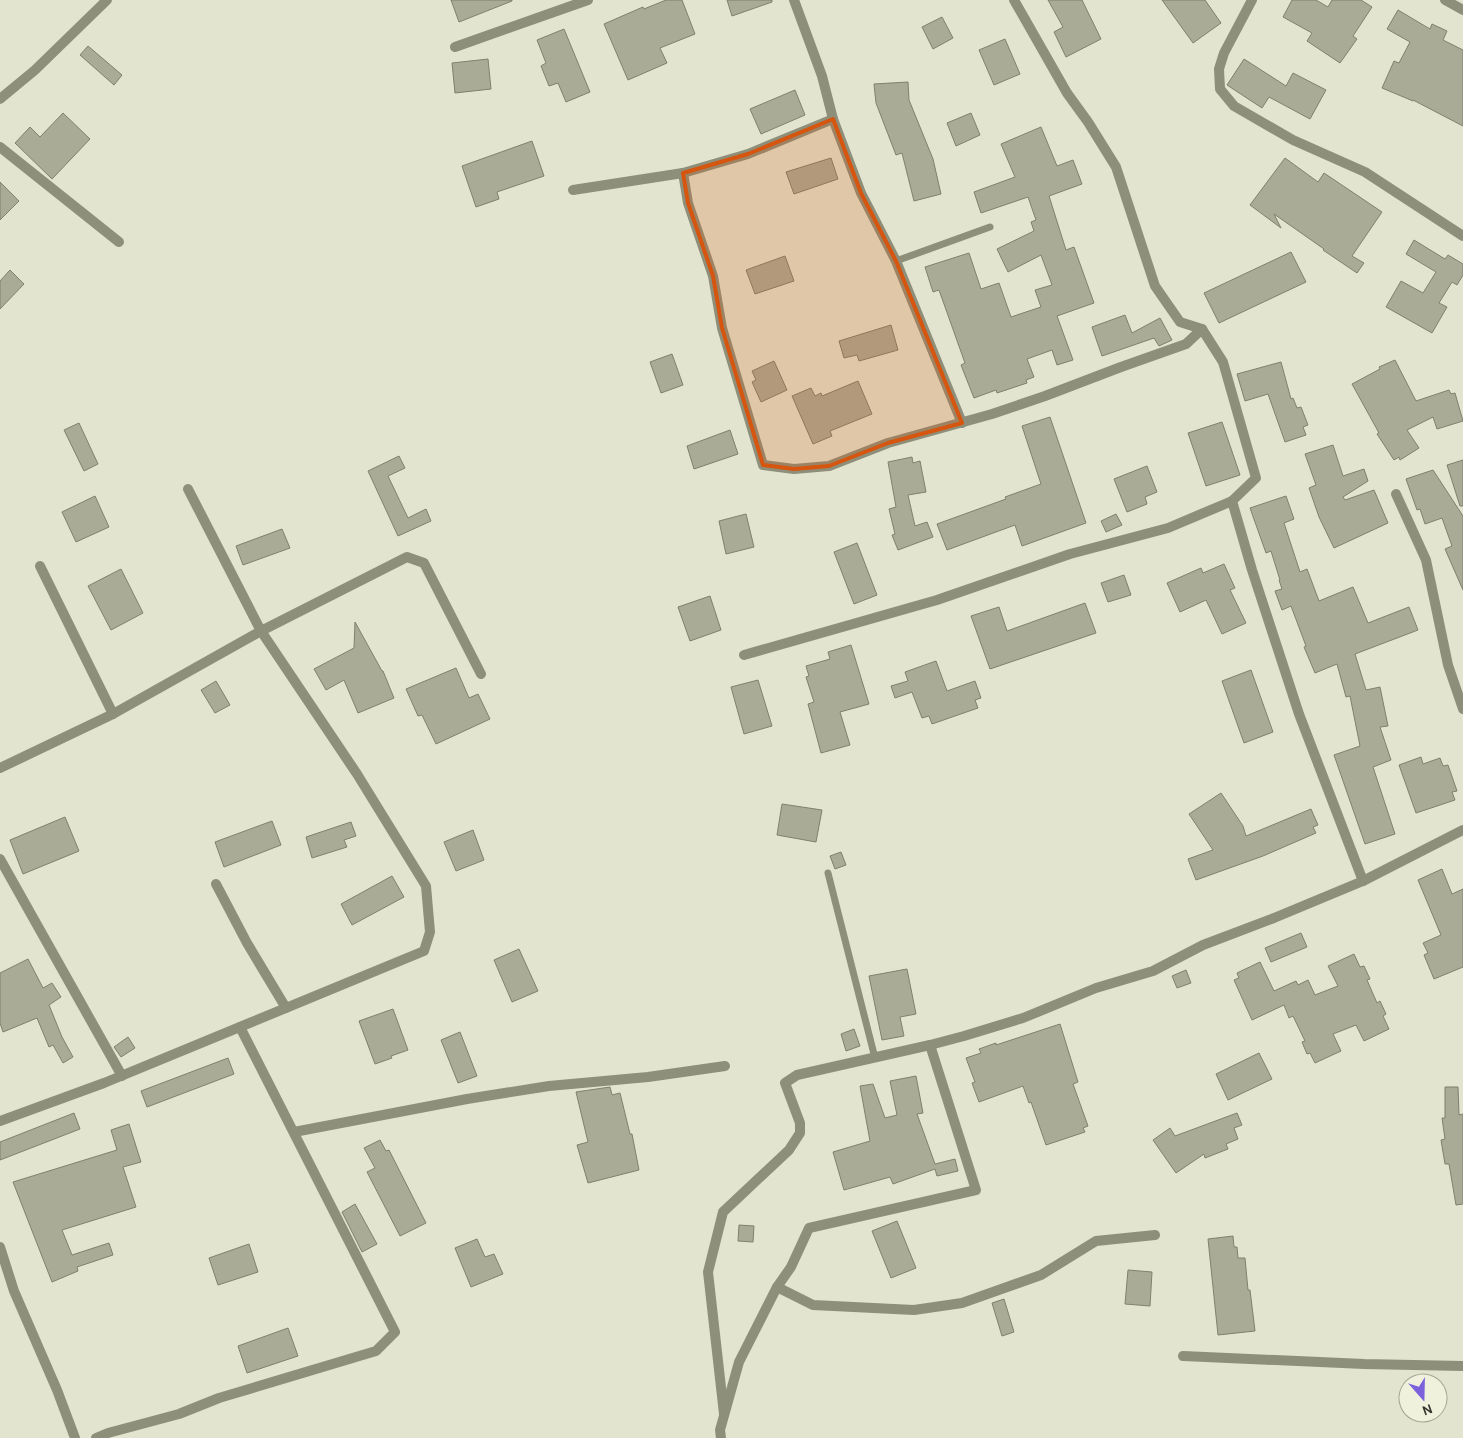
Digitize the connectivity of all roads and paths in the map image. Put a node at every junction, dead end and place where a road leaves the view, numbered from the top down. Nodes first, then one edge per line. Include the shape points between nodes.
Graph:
1 (107, 0) edge
2 (588, 0) edge
3 (794, 0) edge
4 (1252, 0) edge
5 (1446, 0) edge
6 (1017, 2) edge
7 (1463, 10) edge
8 (455, 47) dead end
9 (0, 100) edge
10 (832, 119) junction
11 (0, 147) edge
12 (683, 173) junction
13 (573, 190) dead end
14 (990, 227) dead end
15 (1463, 236) edge
16 (119, 242) dead end
17 (896, 261) junction
18 (1202, 329) junction
19 (962, 423) junction
20 (188, 489) dead end
21 (1396, 494) dead end
22 (1232, 502) junction
23 (40, 566) dead end
24 (261, 630) junction
25 (744, 655) dead end
26 (481, 674) dead end
27 (1463, 708) edge
28 (113, 714) junction
29 (0, 768) edge
30 (1463, 830) edge
31 (0, 860) edge
32 (828, 873) dead end
33 (1363, 881) junction
34 (216, 884) dead end
35 (286, 1008) junction
36 (240, 1027) junction
37 (930, 1045) junction
38 (875, 1058) junction
39 (725, 1066) dead end
40 (122, 1076) junction
41 (0, 1121) edge
42 (294, 1132) junction
43 (1155, 1236) dead end
44 (0, 1247) edge
45 (777, 1287) junction
46 (1183, 1356) dead end
47 (1463, 1366) edge
48 (724, 1414) junction
49 (75, 1438) edge
50 (96, 1438) edge
51 (721, 1438) edge

1 - 9 street
2 - 8 street
3 - 10 street via 822,76
4 - 15 street via 1218,69 1220,88 1234,106 1293,140 1365,172
5 - 7 street
6 - 18 street via 1067,93 1116,167 1155,286 1180,322
10 - 12 street via 748,154
10 - 17 street via 861,193
11 - 16 street
12 - 13 street
12 - 19 street via 688,203 713,276 722,328 763,465 794,469 829,466 888,443
14 - 17 lane
17 - 19 street
18 - 19 street via 1186,344
18 - 22 street via 1223,362 1256,478
20 - 24 street
21 - 27 street via 1426,560 1448,664
22 - 25 street via 1168,528 1070,554 938,600
22 - 33 street via 1299,714
23 - 28 street
24 - 26 street via 407,556 424,563
24 - 28 street
24 - 35 street via 357,774 426,886 430,932 424,951
28 - 29 street
30 - 33 street
31 - 40 street
32 - 38 lane
33 - 37 street via 1203,945 1153,971 1096,988 1023,1018
34 - 35 street via 246,943
35 - 36 street
36 - 40 street
36 - 42 street
37 - 38 street
37 - 45 street via 976,1190 810,1228
38 - 48 street via 798,1075 785,1083 800,1122 800,1133 789,1150 723,1212 708,1272
39 - 42 street via 540,1087
40 - 41 street
42 - 50 street via 395,1332 376,1351
43 - 45 street via 1096,1241 1041,1275 962,1303 914,1310 813,1305
44 - 49 street via 14,1291
45 - 48 street via 739,1362
46 - 47 street
48 - 51 street

